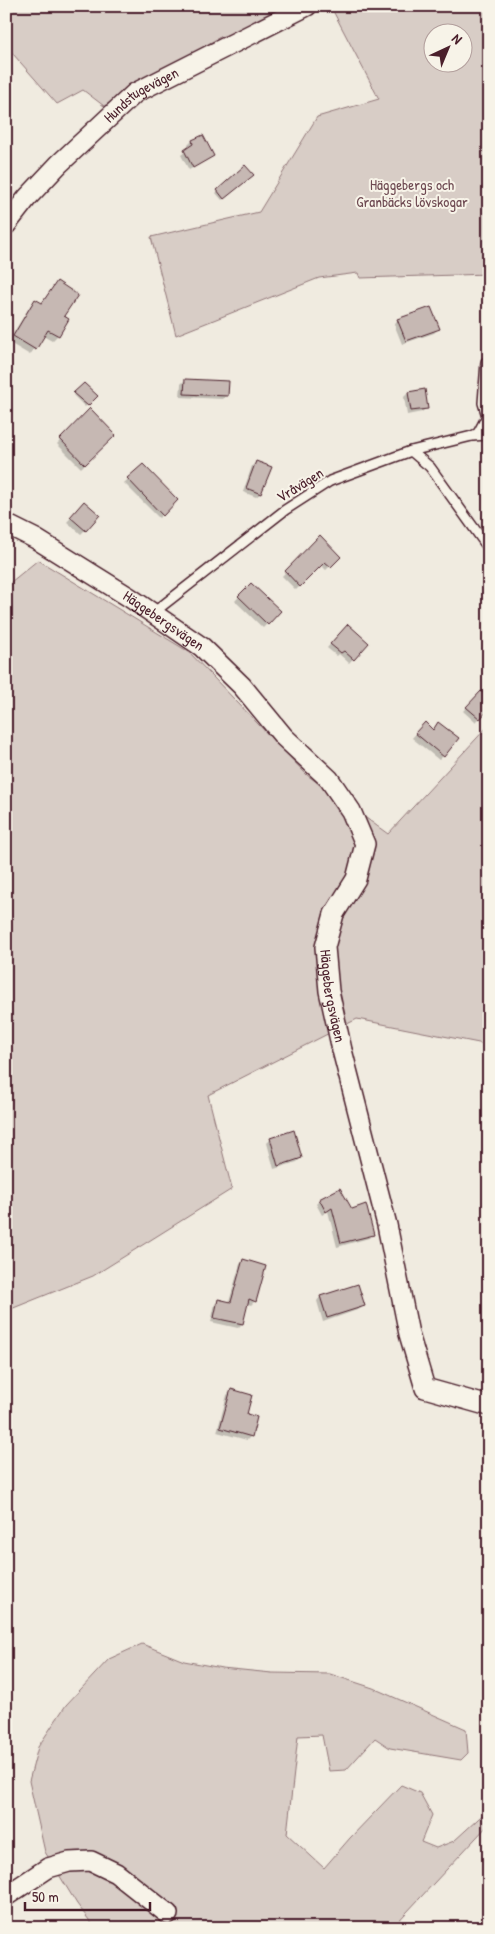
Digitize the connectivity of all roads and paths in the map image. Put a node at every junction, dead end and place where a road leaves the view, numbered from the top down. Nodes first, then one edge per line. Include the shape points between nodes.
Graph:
1 (307, 6) edge
2 (6, 225) edge
3 (486, 362) dead end
4 (489, 435) edge
5 (472, 436) junction
6 (410, 451) junction
7 (6, 524) edge
8 (489, 550) edge
9 (153, 613) junction
10 (489, 1406) edge
11 (6, 1896) edge
12 (168, 1914) dead end

1 - 2 street, Hundstugevägen via 135,93 59,164
3 - 5 lane via 483,403 487,416 478,433
4 - 5 lane, Vråvägen
5 - 6 lane, Vråvägen
6 - 8 lane via 430,467
6 - 9 lane, Vråvägen via 317,489 285,510
7 - 9 street, Häggebergsvägen via 36,539
9 - 10 street, Häggebergsvägen via 202,647 242,686 284,737 329,779 351,811 365,844 356,879 334,914 325,947 329,990 342,1050 387,1225 409,1334 425,1388
11 - 12 street via 48,1868 69,1862 91,1861 116,1873

